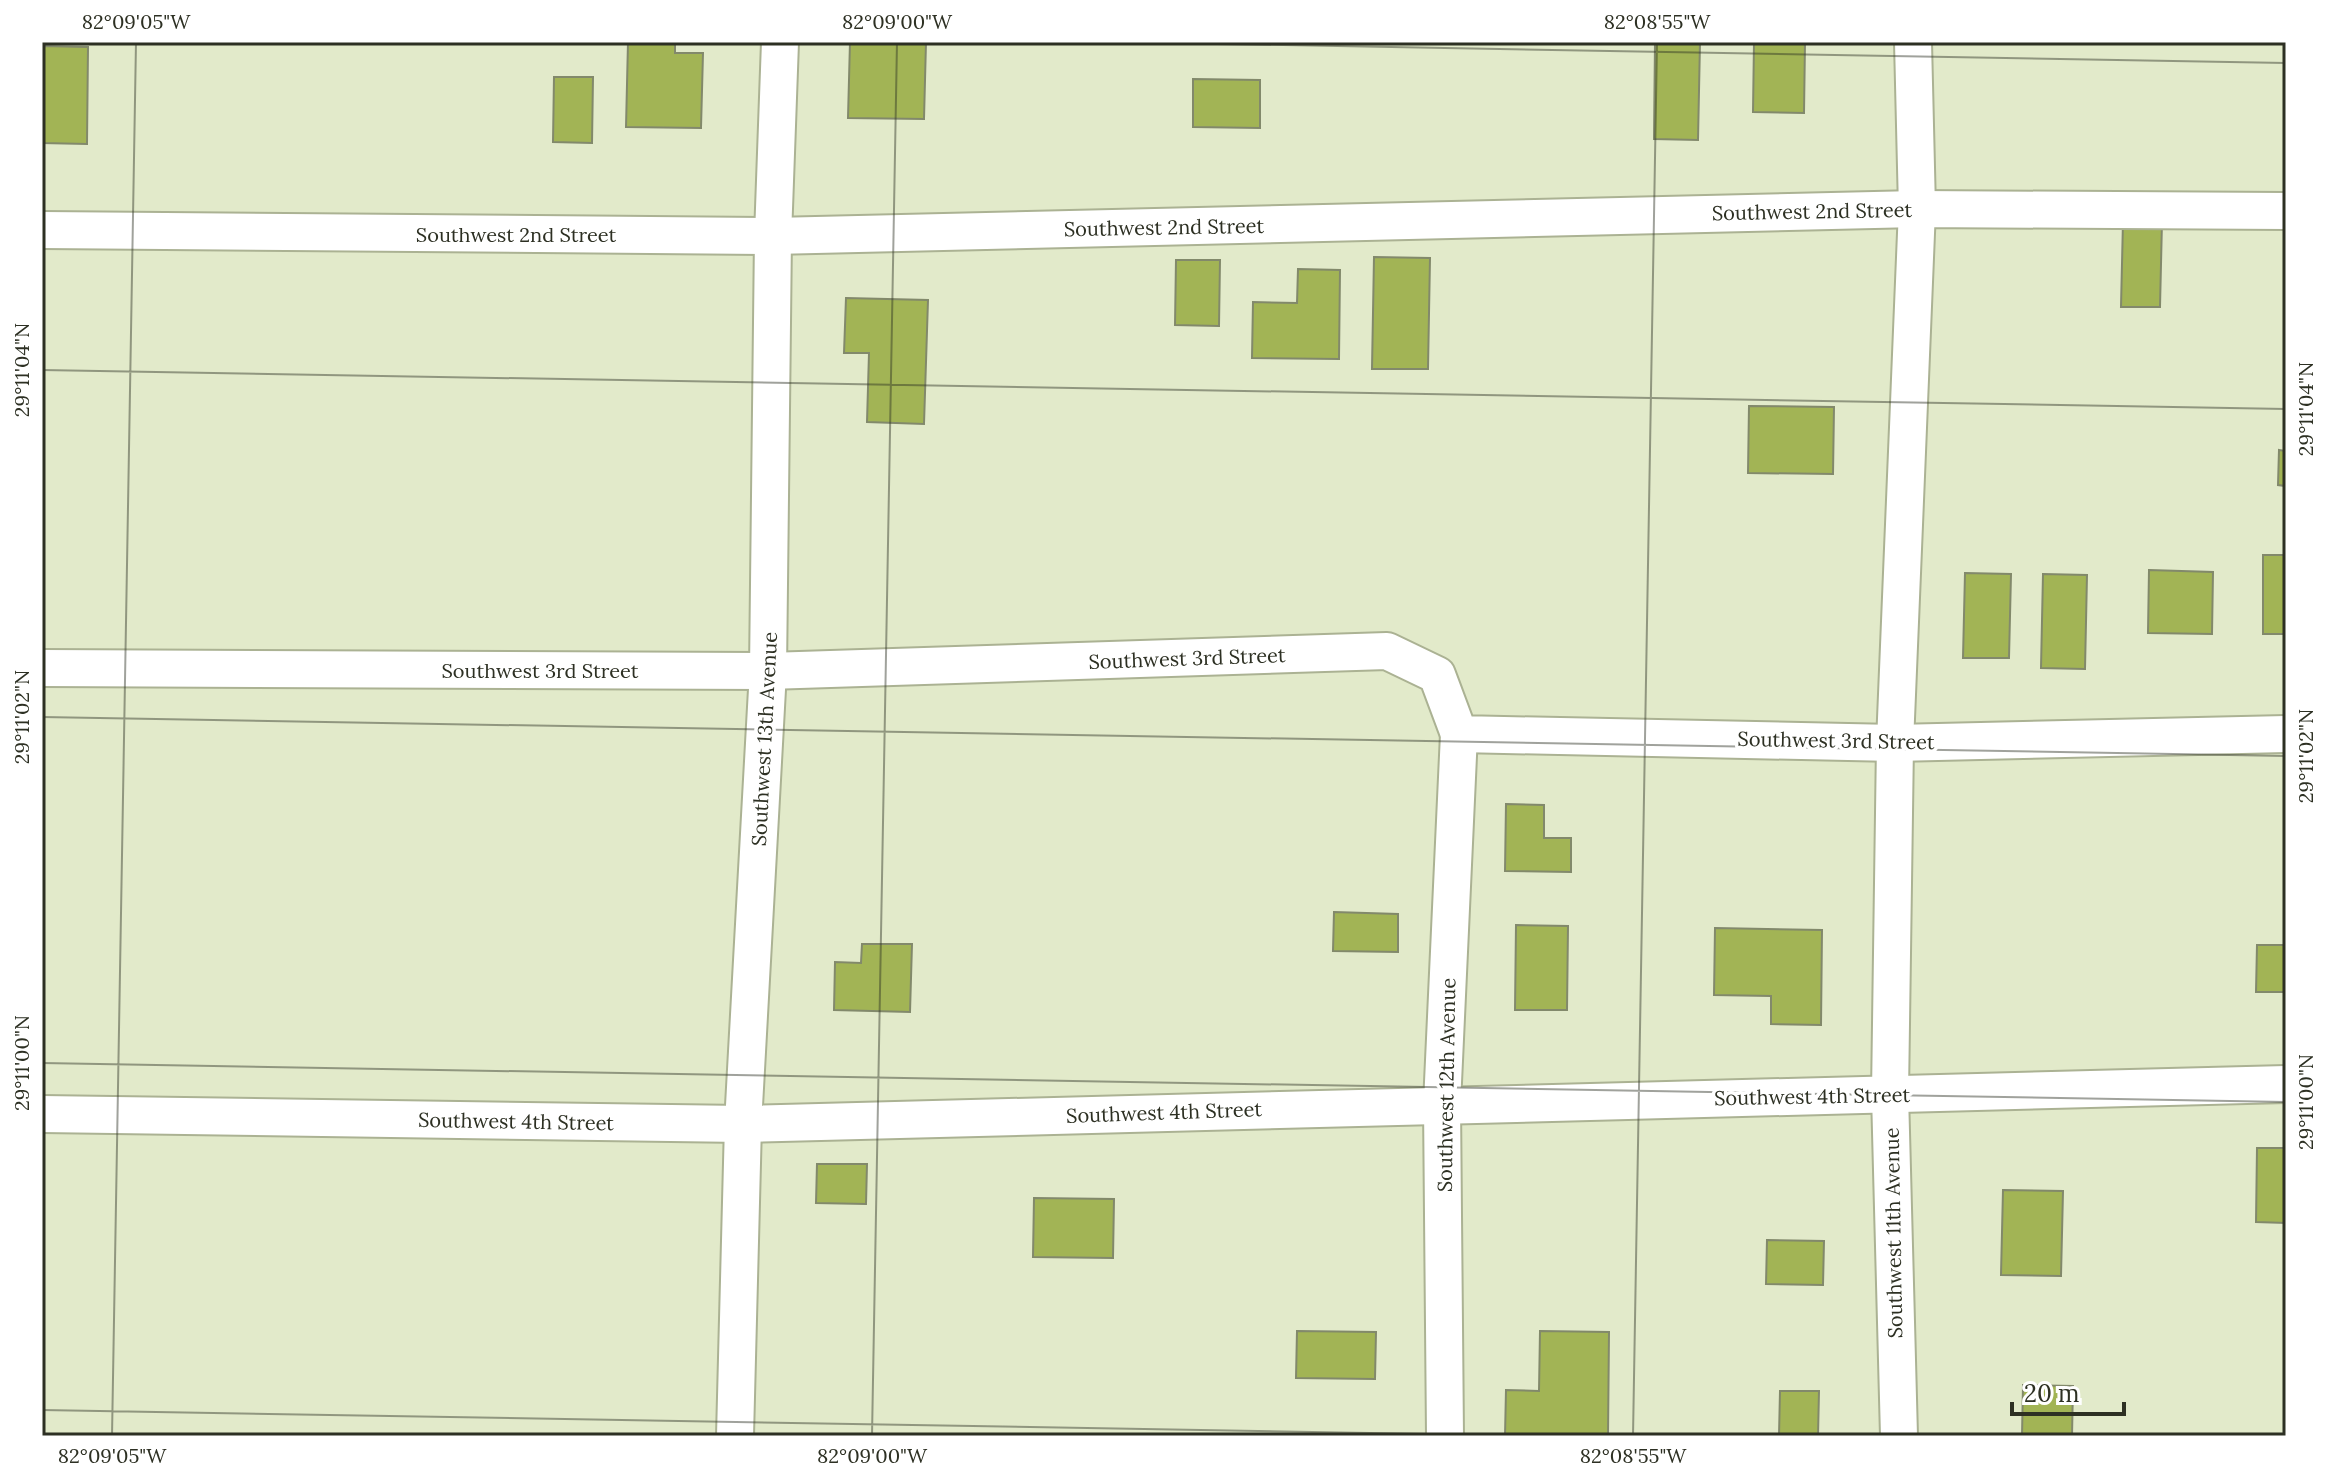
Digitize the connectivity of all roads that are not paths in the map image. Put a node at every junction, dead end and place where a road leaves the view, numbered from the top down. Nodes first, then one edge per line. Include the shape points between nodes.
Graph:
1 (780, 42) edge
2 (1913, 42) edge
3 (1917, 209) junction
4 (2286, 211) edge
5 (42, 230) edge
6 (773, 236) junction
7 (42, 668) edge
8 (768, 671) junction
9 (1459, 734) junction
10 (2286, 734) edge
11 (1895, 743) junction
12 (2286, 1084) edge
13 (1890, 1094) junction
14 (1442, 1104) junction
15 (42, 1114) edge
16 (743, 1124) junction
17 (735, 1436) edge
18 (1445, 1436) edge
19 (1899, 1436) edge

1 - 6 street, Southwest 13th Avenue
2 - 3 street, Southwest 11th Avenue
3 - 4 street, Southwest 2nd Street
3 - 6 street, Southwest 2nd Street
3 - 11 street, Southwest 11th Avenue
5 - 6 street, Southwest 2nd Street
6 - 8 street, Southwest 13th Avenue
7 - 8 street, Southwest 3rd Street
8 - 9 street, Southwest 3rd Street via 1387,651 1437,675
8 - 16 street, Southwest 13th Avenue
9 - 11 street, Southwest 3rd Street
9 - 14 street, Southwest 12th Avenue
10 - 11 street, Southwest 3rd Street
11 - 13 street, Southwest 11th Avenue
12 - 13 street, Southwest 4th Street
13 - 14 street, Southwest 4th Street
13 - 19 street, Southwest 11th Avenue
14 - 16 street, Southwest 4th Street
14 - 18 street, Southwest 12th Avenue
15 - 16 street, Southwest 4th Street
16 - 17 street, Southwest 13th Avenue

